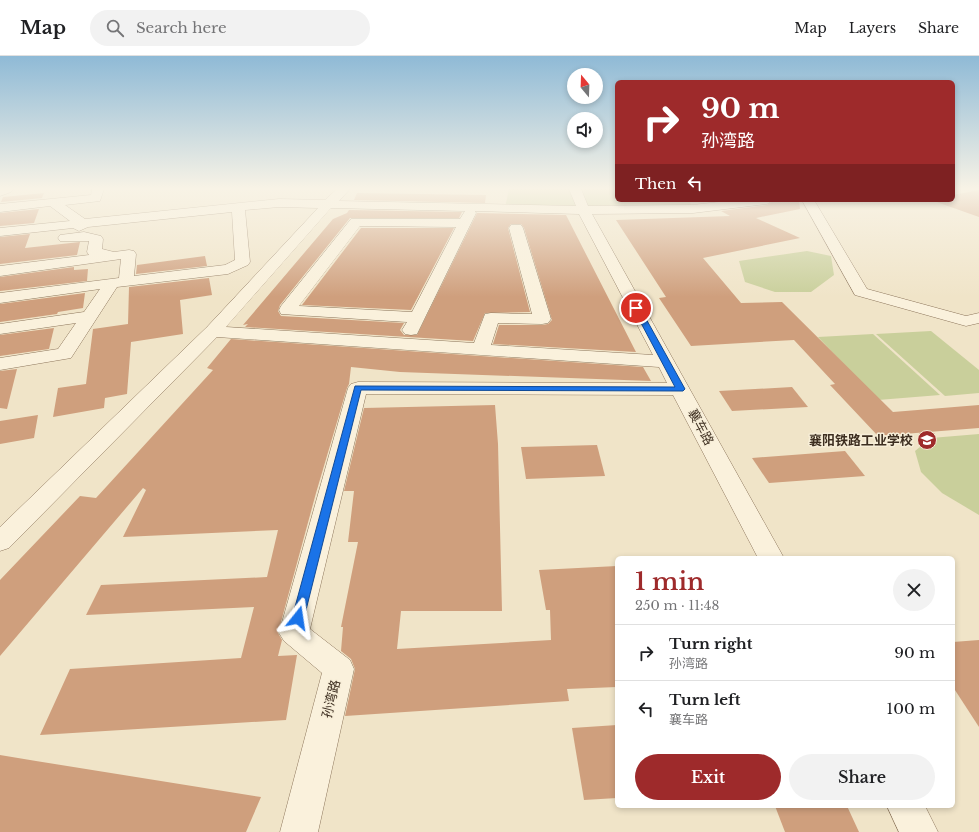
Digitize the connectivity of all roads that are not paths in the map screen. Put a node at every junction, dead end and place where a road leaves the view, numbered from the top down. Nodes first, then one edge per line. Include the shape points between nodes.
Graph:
1 (81, 225) edge
2 (240, 225) edge
3 (309, 225) edge
4 (353, 225) edge
5 (463, 225) edge
6 (592, 225) edge
7 (823, 225) edge
8 (516, 228) dead end
9 (3, 241) edge
10 (114, 256) junction
11 (0, 271) edge
12 (119, 282) junction
13 (0, 298) edge
14 (90, 316) junction
15 (416, 317) junction
16 (979, 318) edge
17 (0, 329) edge
18 (213, 331) junction
19 (404, 344) junction
20 (481, 349) junction
21 (666, 362) junction
22 (0, 364) edge
23 (680, 389) junction
24 (5, 532) edge
25 (770, 556) edge
26 (906, 808) edge
27 (299, 832) edge
28 (919, 832) edge

1 - 9 street via 68,232
2 - 12 street via 243,262 228,269
3 - 18 street
4 - 15 street via 287,310
5 - 15 street
6 - 21 street, 襄车路
7 - 16 street via 861,292 966,322
8 - 20 street via 542,319 491,318
9 - 10 street via 84,236 96,239 94,252
10 - 11 street
10 - 12 street via 129,254
12 - 13 street
12 - 14 street
14 - 17 street
14 - 22 street via 64,354
15 - 19 street
18 - 19 street
18 - 24 street
19 - 20 street
20 - 21 street
21 - 23 street, 襄车路
23 - 25 street, 襄车路
23 - 27 street, 孙湾路 via 358,388 294,633 339,669
26 - 28 street

